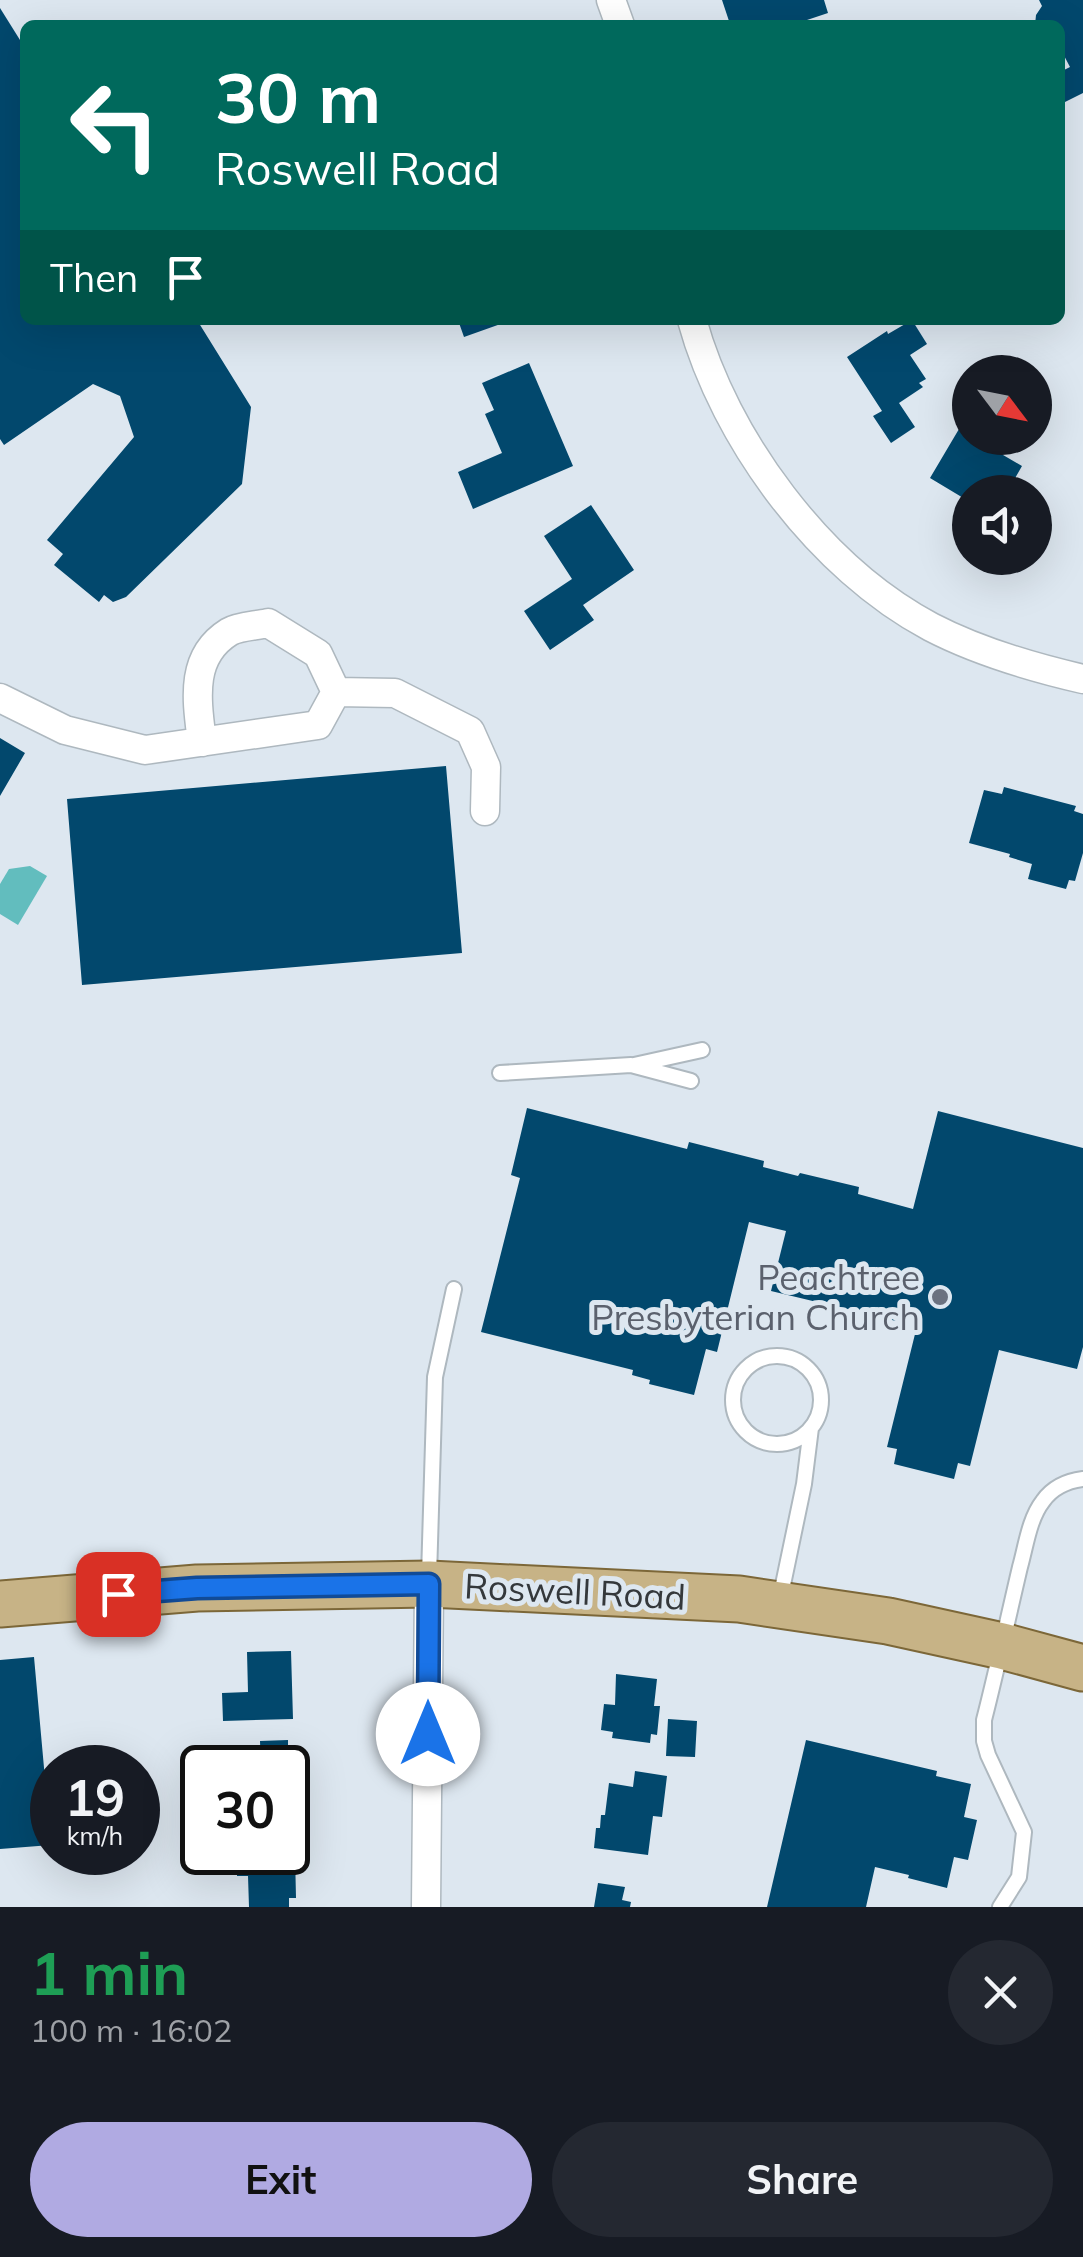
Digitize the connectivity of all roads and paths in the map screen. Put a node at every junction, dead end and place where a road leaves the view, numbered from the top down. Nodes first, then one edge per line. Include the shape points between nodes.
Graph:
1 (694, 325) edge
2 (1083, 679) edge
3 (336, 692) junction
4 (0, 698) edge
5 (202, 742) junction
6 (484, 811) dead end
7 (702, 1050) dead end
8 (631, 1065) junction
9 (500, 1073) dead end
10 (691, 1081) dead end
11 (454, 1289) dead end
12 (811, 1428) junction
13 (1083, 1479) edge
14 (429, 1584) junction
15 (0, 1604) edge
16 (778, 1604) junction
17 (1002, 1646) junction
18 (1083, 1668) edge
19 (426, 1907) edge
20 (1000, 1907) edge

1 - 2 street via 732,420 768,478 869,586 976,648
3 - 5 street via 318,725
3 - 5 street via 318,654 268,623 232,630 206,652 196,692
3 - 6 street via 395,694 470,730 486,767
4 - 5 street via 64,730 145,750
7 - 8 lane
8 - 9 lane
8 - 10 lane
11 - 14 lane via 435,1376
12 - 12 lane via 820,1388 804,1366 779,1356 742,1373 734,1412 749,1435 789,1443
12 - 16 lane
13 - 17 lane via 1055,1489 1036,1511
14 - 15 main road, Roswell Road via 197,1588
14 - 16 main road, Roswell Road
14 - 19 street
16 - 17 main road, Roswell Road
17 - 18 main road, Roswell Road
17 - 20 lane via 984,1741 1024,1832 1019,1877

